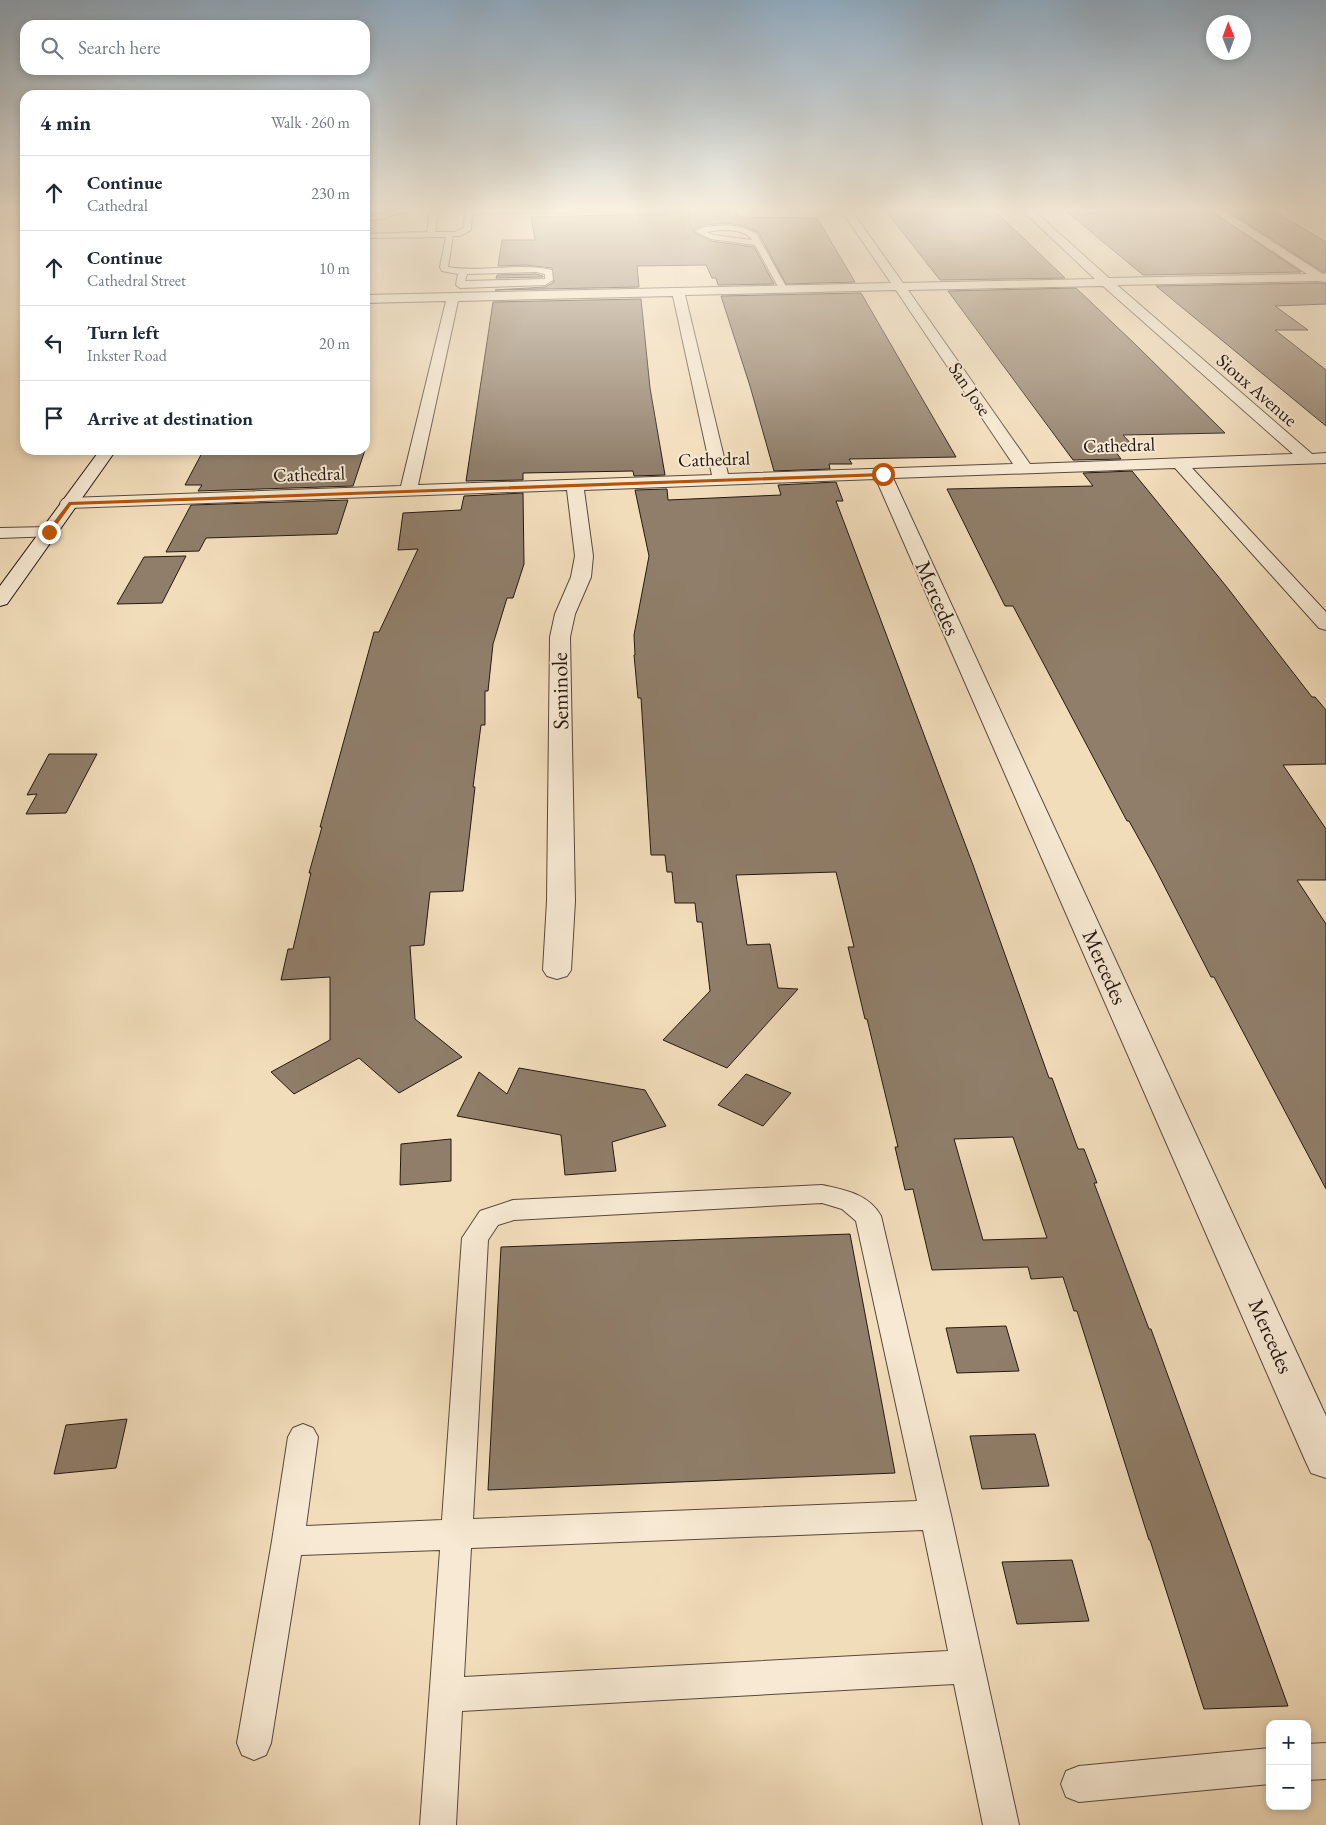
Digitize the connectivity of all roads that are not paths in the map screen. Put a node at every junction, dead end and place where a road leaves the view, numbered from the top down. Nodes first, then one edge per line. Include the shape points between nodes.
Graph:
1 (537, 295) edge
2 (679, 295) edge
3 (906, 295) edge
4 (1121, 295) edge
5 (456, 297) junction
6 (370, 299) edge
7 (104, 455) edge
8 (1307, 458) junction
9 (1326, 458) edge
10 (1180, 464) junction
11 (1025, 469) junction
12 (883, 474) junction
13 (721, 480) junction
14 (575, 485) junction
15 (408, 492) junction
16 (69, 503) junction
17 (49, 532) junction
18 (0, 533) edge
19 (0, 600) edge
20 (1326, 624) edge
21 (557, 970) dead end
22 (303, 1437) dead end
23 (1326, 1460) edge
24 (936, 1515) junction
25 (457, 1534) junction
26 (288, 1541) junction
27 (967, 1667) junction
28 (446, 1695) junction
29 (254, 1742) dead end
30 (1326, 1760) edge
31 (1311, 1762) edge
32 (1266, 1766) edge
33 (1079, 1784) dead end
34 (438, 1825) edge
35 (1001, 1825) edge

1 - 5 street
2 - 13 street
3 - 11 street, San Jose
4 - 8 street, Sioux Avenue
5 - 6 street
5 - 15 street
7 - 16 street
8 - 9 street, Cathedral
8 - 10 street, Cathedral
10 - 11 street, Cathedral
10 - 20 street
11 - 12 street, Cathedral
12 - 13 street, Cathedral
12 - 23 street, Mercedes
13 - 14 street, Cathedral
14 - 15 street, Cathedral
14 - 21 street, Seminole via 584,556 581,577 565,614 560,637 561,901
15 - 16 street, Cathedral
16 - 17 street
17 - 18 street
17 - 19 street
22 - 26 lane
24 - 25 lane
24 - 25 lane via 868,1216 850,1201 822,1194 513,1210 489,1218 475,1238
24 - 27 lane
25 - 26 lane
25 - 28 lane
26 - 29 lane
27 - 28 lane
27 - 35 lane
28 - 34 lane
30 - 31 lane
32 - 33 lane

